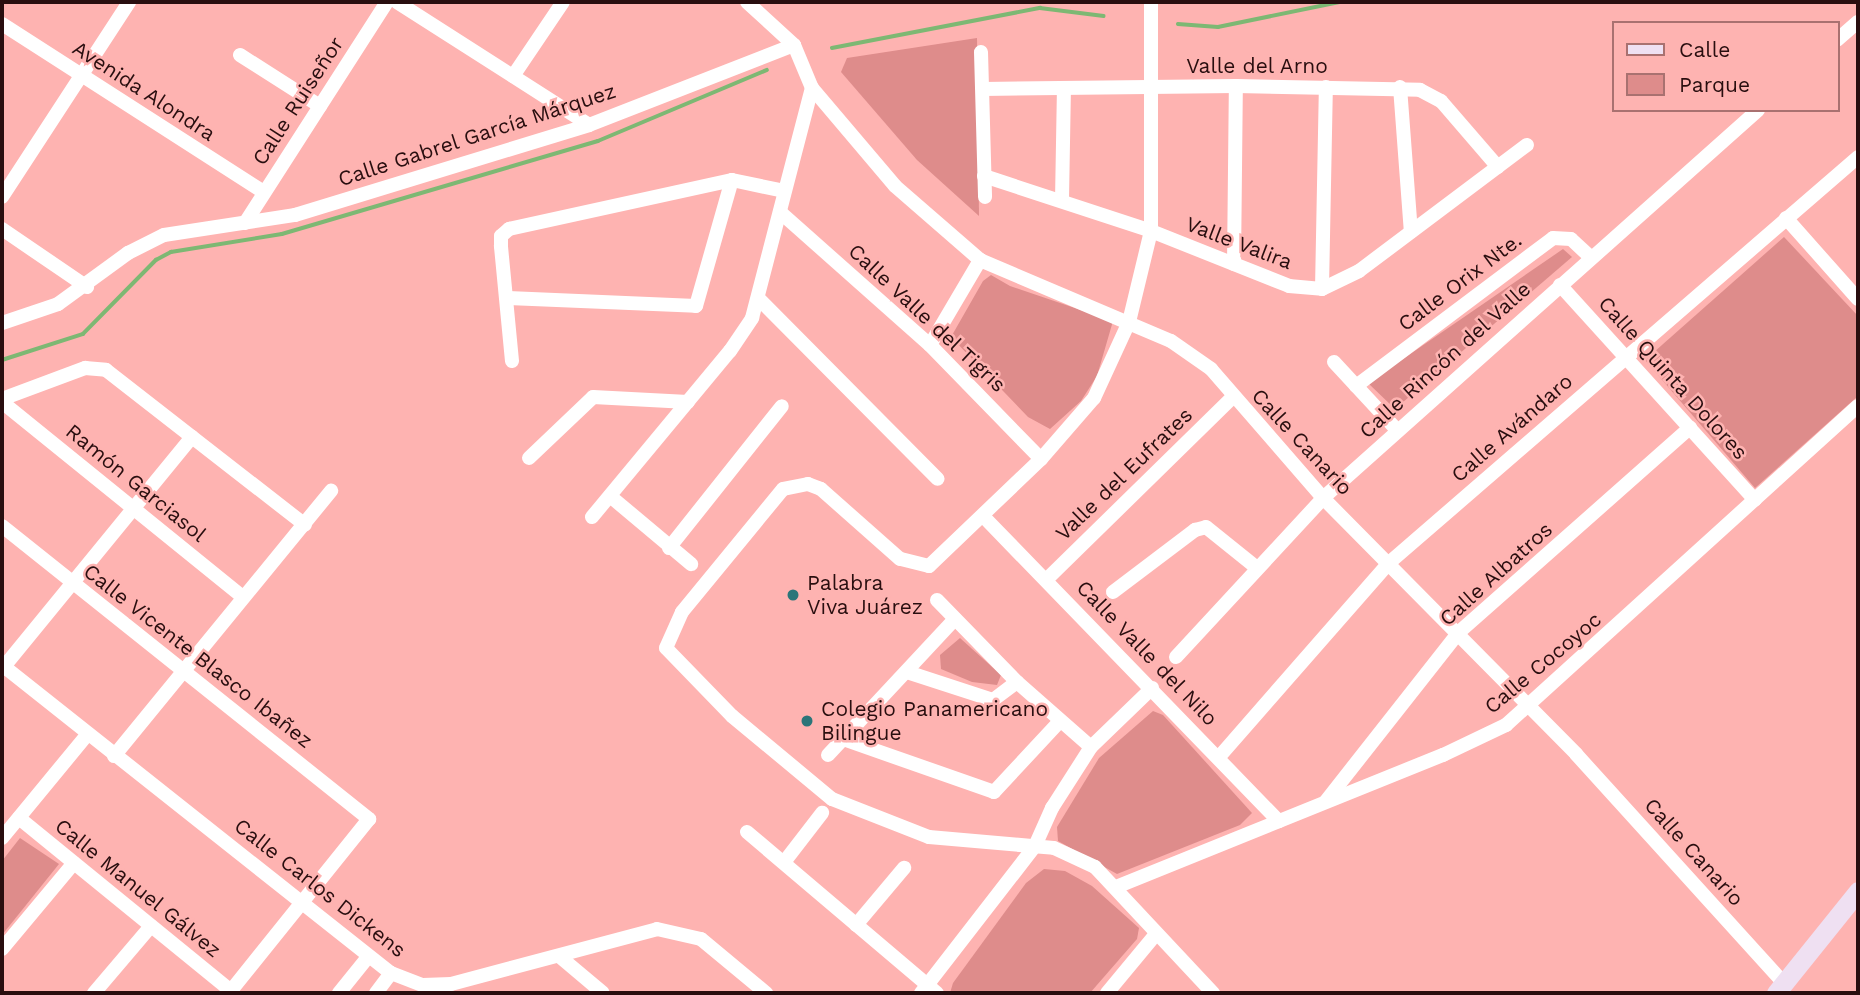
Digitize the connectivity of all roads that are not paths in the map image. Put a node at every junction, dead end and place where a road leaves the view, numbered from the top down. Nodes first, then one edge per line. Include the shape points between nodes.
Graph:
1 (129, 2) edge
2 (387, 2) edge
3 (397, 2) edge
4 (563, 2) edge
5 (747, 2) edge
6 (1151, 2) edge
7 (1858, 22) edge
8 (2, 24) edge
9 (1839, 38) edge
10 (793, 45) junction
11 (981, 52) dead end
12 (240, 55) dead end
13 (80, 74) junction
14 (513, 76) junction
15 (1236, 86) junction
16 (1326, 86) junction
17 (1151, 87) junction
18 (1400, 87) junction
19 (811, 88) junction
20 (1064, 88) junction
21 (983, 89) junction
22 (320, 106) junction
23 (1756, 112) edge
24 (589, 125) junction
25 (1527, 145) dead end
26 (1858, 156) edge
27 (1498, 167) junction
28 (984, 176) junction
29 (732, 180) junction
30 (784, 191) junction
31 (264, 192) junction
32 (2, 197) edge
33 (985, 197) dead end
34 (1062, 200) junction
35 (780, 212) junction
36 (1786, 218) junction
37 (245, 223) junction
38 (2, 229) edge
39 (1151, 231) junction
40 (1411, 232) junction
41 (1591, 257) junction
42 (980, 260) junction
43 (1234, 264) junction
44 (1560, 285) junction
45 (87, 287) junction
46 (1322, 289) junction
47 (1856, 291) edge
48 (508, 298) junction
49 (760, 300) junction
50 (1129, 322) junction
51 (2, 323) edge
52 (930, 345) junction
53 (1625, 356) junction
54 (512, 361) dead end
55 (1334, 362) dead end
56 (1356, 386) junction
57 (1232, 398) junction
58 (2, 401) edge
59 (688, 401) junction
60 (782, 406) dead end
61 (1858, 406) edge
62 (1690, 428) junction
63 (1397, 430) junction
64 (192, 437) junction
65 (529, 458) dead end
66 (1041, 459) junction
67 (938, 479) dead end
68 (331, 491) dead end
69 (610, 496) junction
70 (1323, 498) junction
71 (1755, 500) junction
72 (135, 510) junction
73 (984, 516) junction
74 (592, 517) dead end
75 (304, 525) junction
76 (2, 526) edge
77 (669, 548) junction
78 (1390, 562) junction
79 (691, 564) dead end
80 (1257, 568) junction
81 (1046, 580) junction
82 (74, 584) junction
83 (1113, 592) dead end
84 (243, 597) junction
85 (937, 600) dead end
86 (955, 619) junction
87 (1458, 633) junction
88 (1176, 657) dead end
89 (2, 667) edge
90 (183, 670) junction
91 (907, 672) junction
92 (1017, 682) junction
93 (1152, 688) junction
94 (1531, 707) junction
95 (1060, 722) junction
96 (86, 735) junction
97 (843, 739) junction
98 (1091, 747) junction
99 (828, 755) dead end
100 (114, 756) junction
101 (1219, 757) junction
102 (1324, 803) junction
103 (822, 813) dead end
104 (19, 818) junction
105 (1279, 821) junction
106 (747, 832) dead end
107 (2, 838) edge
108 (1035, 846) junction
109 (785, 861) junction
110 (74, 863) junction
111 (904, 867) dead end
112 (1116, 887) junction
113 (1858, 891) edge
114 (300, 900) junction
115 (856, 925) junction
116 (151, 926) junction
117 (1156, 934) junction
118 (2, 949) edge
119 (559, 956) junction
120 (368, 957) junction
121 (391, 973) junction
122 (1780, 988) edge
123 (928, 991) edge
124 (230, 992) edge
125 (94, 993) edge
126 (339, 993) edge
127 (376, 993) edge
128 (603, 993) edge
129 (766, 993) edge
130 (1107, 993) edge
131 (1213, 993) edge

1 - 13 street
2 - 22 street, Calle Ruiseñor
3 - 14 street
4 - 14 street
5 - 10 street, Calle Canario
6 - 17 street
7 - 9 street
8 - 13 street, Avenida Alondra
10 - 19 street, Calle Canario
10 - 24 street, Calle Gabrel García Márquez
11 - 21 street
12 - 22 street
13 - 31 street, Avenida Alondra
13 - 32 street
14 - 24 street
15 - 16 street, Valle del Arno
15 - 17 street, Valle del Arno
15 - 43 street
16 - 18 street, Valle del Arno
16 - 46 street
17 - 20 street, Valle del Arno
17 - 39 street
18 - 27 street, Valle del Arno via 1430,93 1441,101
18 - 40 street
19 - 30 street
19 - 42 street, Calle Canario via 895,186
20 - 21 street, Valle del Arno
20 - 34 street
21 - 28 street
22 - 31 street, Calle Ruiseñor
23 - 41 street, Calle Rincón del Valle
24 - 37 street, Calle Gabrel García Márquez via 295,215
25 - 27 street
26 - 36 street, Calle Avándaro
27 - 40 street
28 - 33 street
28 - 34 street, Valle Valira
29 - 30 street
29 - 48 street via 509,229 501,236
29 - 48 street via 696,306
30 - 35 street
31 - 37 street, Calle Ruiseñor
34 - 39 street, Valle Valira
35 - 49 street
35 - 52 street, Calle Valle del Tigris
36 - 47 street
36 - 53 street, Calle Avándaro
37 - 45 street, Calle Gabrel García Márquez via 164,235 128,253
38 - 45 street
39 - 43 street, Valle Valira
39 - 50 street
40 - 46 street via 1342,282
41 - 44 street, Calle Rincón del Valle
41 - 56 street, Calle Orix Nte. via 1572,239 1553,238
42 - 50 street, Calle Canario
42 - 52 street
43 - 46 street, Valle Valira via 1289,286
44 - 53 street, Calle Quinta Dolores
44 - 63 street, Calle Rincón del Valle
45 - 51 street, Calle Gabrel García Márquez via 58,304
48 - 54 street
49 - 59 street via 743,334
49 - 67 street
50 - 57 street, Calle Canario via 1193,353
50 - 66 street via 1094,398
52 - 66 street, Calle Valle del Tigris
53 - 62 street, Calle Quinta Dolores
53 - 78 street, Calle Avándaro
55 - 56 street
56 - 63 street
57 - 70 street, Calle Canario
57 - 81 street, Valle del Eufrates
58 - 64 street via 85,368 106,370
58 - 72 street, Ramón Garciasol
59 - 65 street via 593,397
59 - 69 street
60 - 77 street
61 - 71 street, Calle Cocoyoc
62 - 71 street, Calle Quinta Dolores
62 - 87 street, Calle Albatros
63 - 70 street, Calle Rincón del Valle
64 - 72 street
64 - 75 street
66 - 73 street
68 - 75 street
69 - 74 street
69 - 77 street
70 - 78 street, Calle Canario
70 - 80 street, Calle Rincón del Valle
71 - 94 street, Calle Cocoyoc
72 - 82 street
72 - 84 street, Ramón Garciasol
73 - 81 street, Calle Valle del Nilo
73 - 108 street via 929,566 908,564 821,489 796,484 783,489 682,612 670,634 667,653 732,716 832,799 929,837
75 - 84 street
76 - 82 street, Calle Vicente Blasco Ibañez
77 - 79 street
78 - 87 street, Calle Canario
78 - 101 street, Calle Avándaro
80 - 83 street via 1206,527 1195,530
80 - 88 street, Calle Rincón del Valle
81 - 93 street, Calle Valle del Nilo
82 - 89 street
82 - 90 street, Calle Vicente Blasco Ibañez
84 - 90 street
85 - 86 street
86 - 91 street
86 - 92 street
87 - 94 street, Calle Canario
87 - 102 street, Calle Albatros
89 - 96 street, Calle Carlos Dickens
90 - 100 street
90 - 114 street, Calle Vicente Blasco Ibañez via 369,819
91 - 92 street via 993,700
91 - 97 street
92 - 95 street
93 - 98 street
93 - 101 street, Calle Valle del Nilo
94 - 102 street, Calle Cocoyoc via 1484,738
94 - 122 street, Calle Canario
95 - 97 street via 999,796
95 - 98 street
96 - 100 street, Calle Carlos Dickens
96 - 104 street
97 - 99 street
98 - 108 street via 1052,808
100 - 114 street, Calle Carlos Dickens
101 - 105 street, Calle Valle del Nilo
102 - 105 street, Calle Cocoyoc
103 - 109 street
104 - 107 street
104 - 110 street, Calle Manuel Gálvez
105 - 112 street, Calle Cocoyoc
106 - 109 street
108 - 112 street via 1076,857
108 - 123 street
109 - 115 street
110 - 116 street, Calle Manuel Gálvez
110 - 118 street
111 - 115 street
112 - 117 street
113 - 122 main road
114 - 120 street, Calle Carlos Dickens
114 - 124 street
115 - 123 street
116 - 124 street, Calle Manuel Gálvez
116 - 125 street
117 - 130 street
117 - 131 street
119 - 121 street, Calle Carlos Dickens via 451,984 423,985
119 - 128 street
119 - 129 street, Calle Carlos Dickens via 637,931 678,930 701,939
120 - 121 street, Calle Carlos Dickens
120 - 126 street
121 - 127 street

